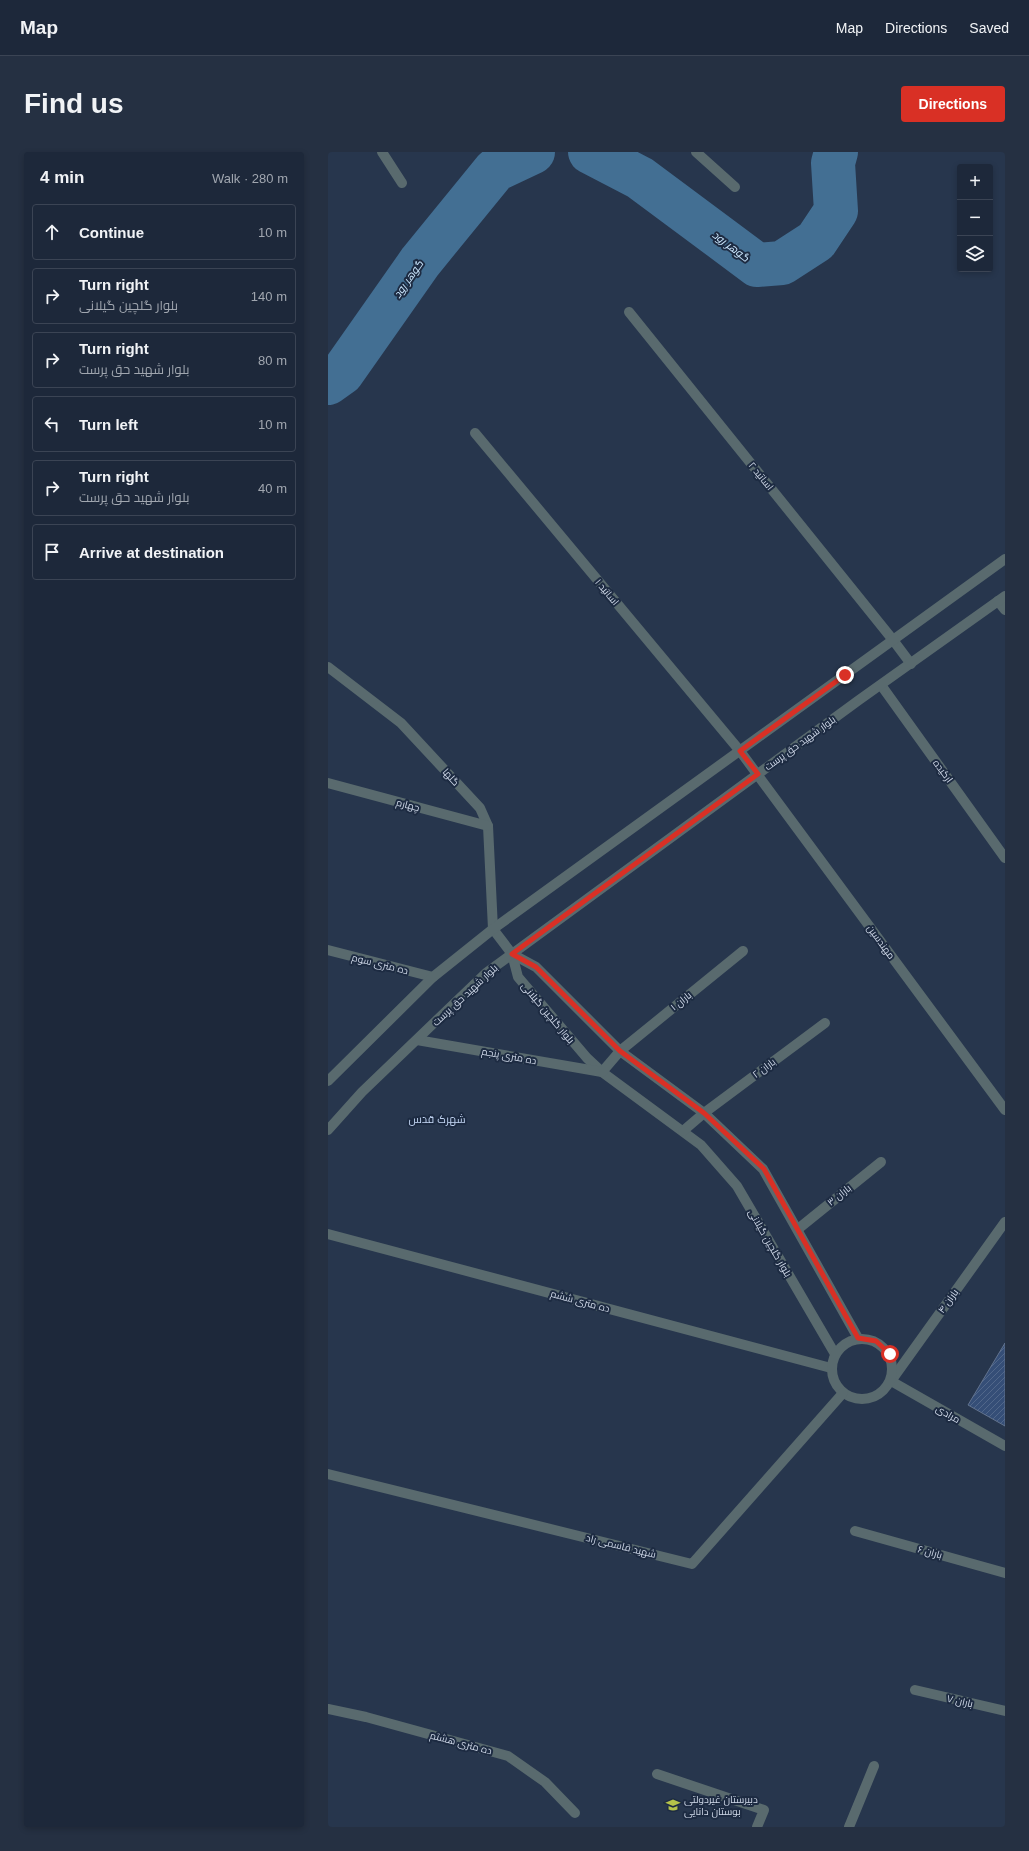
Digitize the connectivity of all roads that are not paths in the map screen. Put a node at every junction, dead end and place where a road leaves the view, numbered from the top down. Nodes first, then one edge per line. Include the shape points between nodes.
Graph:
1 (382, 152) edge
2 (696, 152) edge
3 (402, 183) dead end
4 (735, 187) dead end
5 (628, 312) dead end
6 (475, 432) dead end
7 (1005, 559) edge
8 (1002, 598) edge
9 (1005, 610) edge
10 (893, 640) junction
11 (910, 664) junction
12 (328, 667) edge
13 (881, 685) junction
14 (740, 751) junction
15 (758, 774) junction
16 (328, 783) edge
17 (488, 826) junction
18 (1005, 858) edge
19 (493, 929) junction
20 (328, 950) edge
21 (743, 951) dead end
22 (512, 954) junction
23 (433, 977) junction
24 (824, 1023) dead end
25 (417, 1040) junction
26 (620, 1051) junction
27 (602, 1072) junction
28 (328, 1081) edge
29 (1005, 1110) edge
30 (704, 1113) junction
31 (328, 1130) edge
32 (684, 1131) junction
33 (881, 1162) dead end
34 (1005, 1222) edge
35 (798, 1229) junction
36 (328, 1234) edge
37 (858, 1338) junction
38 (835, 1354) junction
39 (831, 1368) junction
40 (891, 1381) junction
41 (843, 1392) junction
42 (1005, 1446) edge
43 (328, 1474) edge
44 (855, 1531) dead end
45 (1005, 1573) edge
46 (915, 1690) dead end
47 (328, 1708) edge
48 (1005, 1711) edge
49 (874, 1766) dead end
50 (657, 1774) dead end
51 (575, 1813) dead end
52 (757, 1827) edge
53 (849, 1827) edge

1 - 3 street
2 - 4 street
5 - 10 street, اساتید ۲
6 - 14 street, اساتید ۱
7 - 10 street
8 - 9 street
8 - 11 street, بلوار شهید حق پرست
10 - 11 street, اساتید ۲
10 - 14 street
11 - 13 street, بلوار شهید حق پرست
12 - 17 street, گلها via 401,723 480,808
13 - 15 street, بلوار شهید حق پرست
13 - 18 street, ارکیده
14 - 15 street, اساتید ۱
14 - 19 street
15 - 22 street, بلوار شهید حق پرست
15 - 29 street, مهندسین
16 - 17 street, چهارم
17 - 19 street, گلها
19 - 22 street
19 - 23 street
20 - 23 street, ده متری سوم
21 - 26 street, باران ۱
22 - 25 street, بلوار شهید حق پرست via 486,973
22 - 26 street, بلوار گلچین گیلانی via 536,967
22 - 27 street, بلوار گلچین گیلانی via 518,977
23 - 28 street
24 - 30 street, باران ۲
25 - 27 street, ده متری پنجم
25 - 31 street, بلوار شهید حق پرست via 362,1092
26 - 27 street, باران ۱
26 - 30 street, بلوار گلچین گیلانی
27 - 32 street, بلوار گلچین گیلانی
30 - 32 street, باران ۲
30 - 35 street, بلوار گلچین گیلانی via 764,1169
32 - 38 street, بلوار گلچین گیلانی via 701,1145 737,1186
33 - 35 street, باران ۳
34 - 40 street, باران ۴
35 - 37 street, بلوار گلچین گیلانی
36 - 39 street, ده متری ششم
37 - 38 street via 844,1343
37 - 40 street via 876,1341 890,1354 893,1367
38 - 39 street
39 - 41 street via 834,1382
40 - 41 street via 879,1395 860,1400
40 - 42 street, مرادی
41 - 43 street, شهید قاسمی راد via 692,1564
44 - 45 street, باران ۶
46 - 48 street, باران ۷
47 - 51 street, ده متری هشتم via 508,1756 546,1782
49 - 53 street
50 - 52 street via 764,1810

